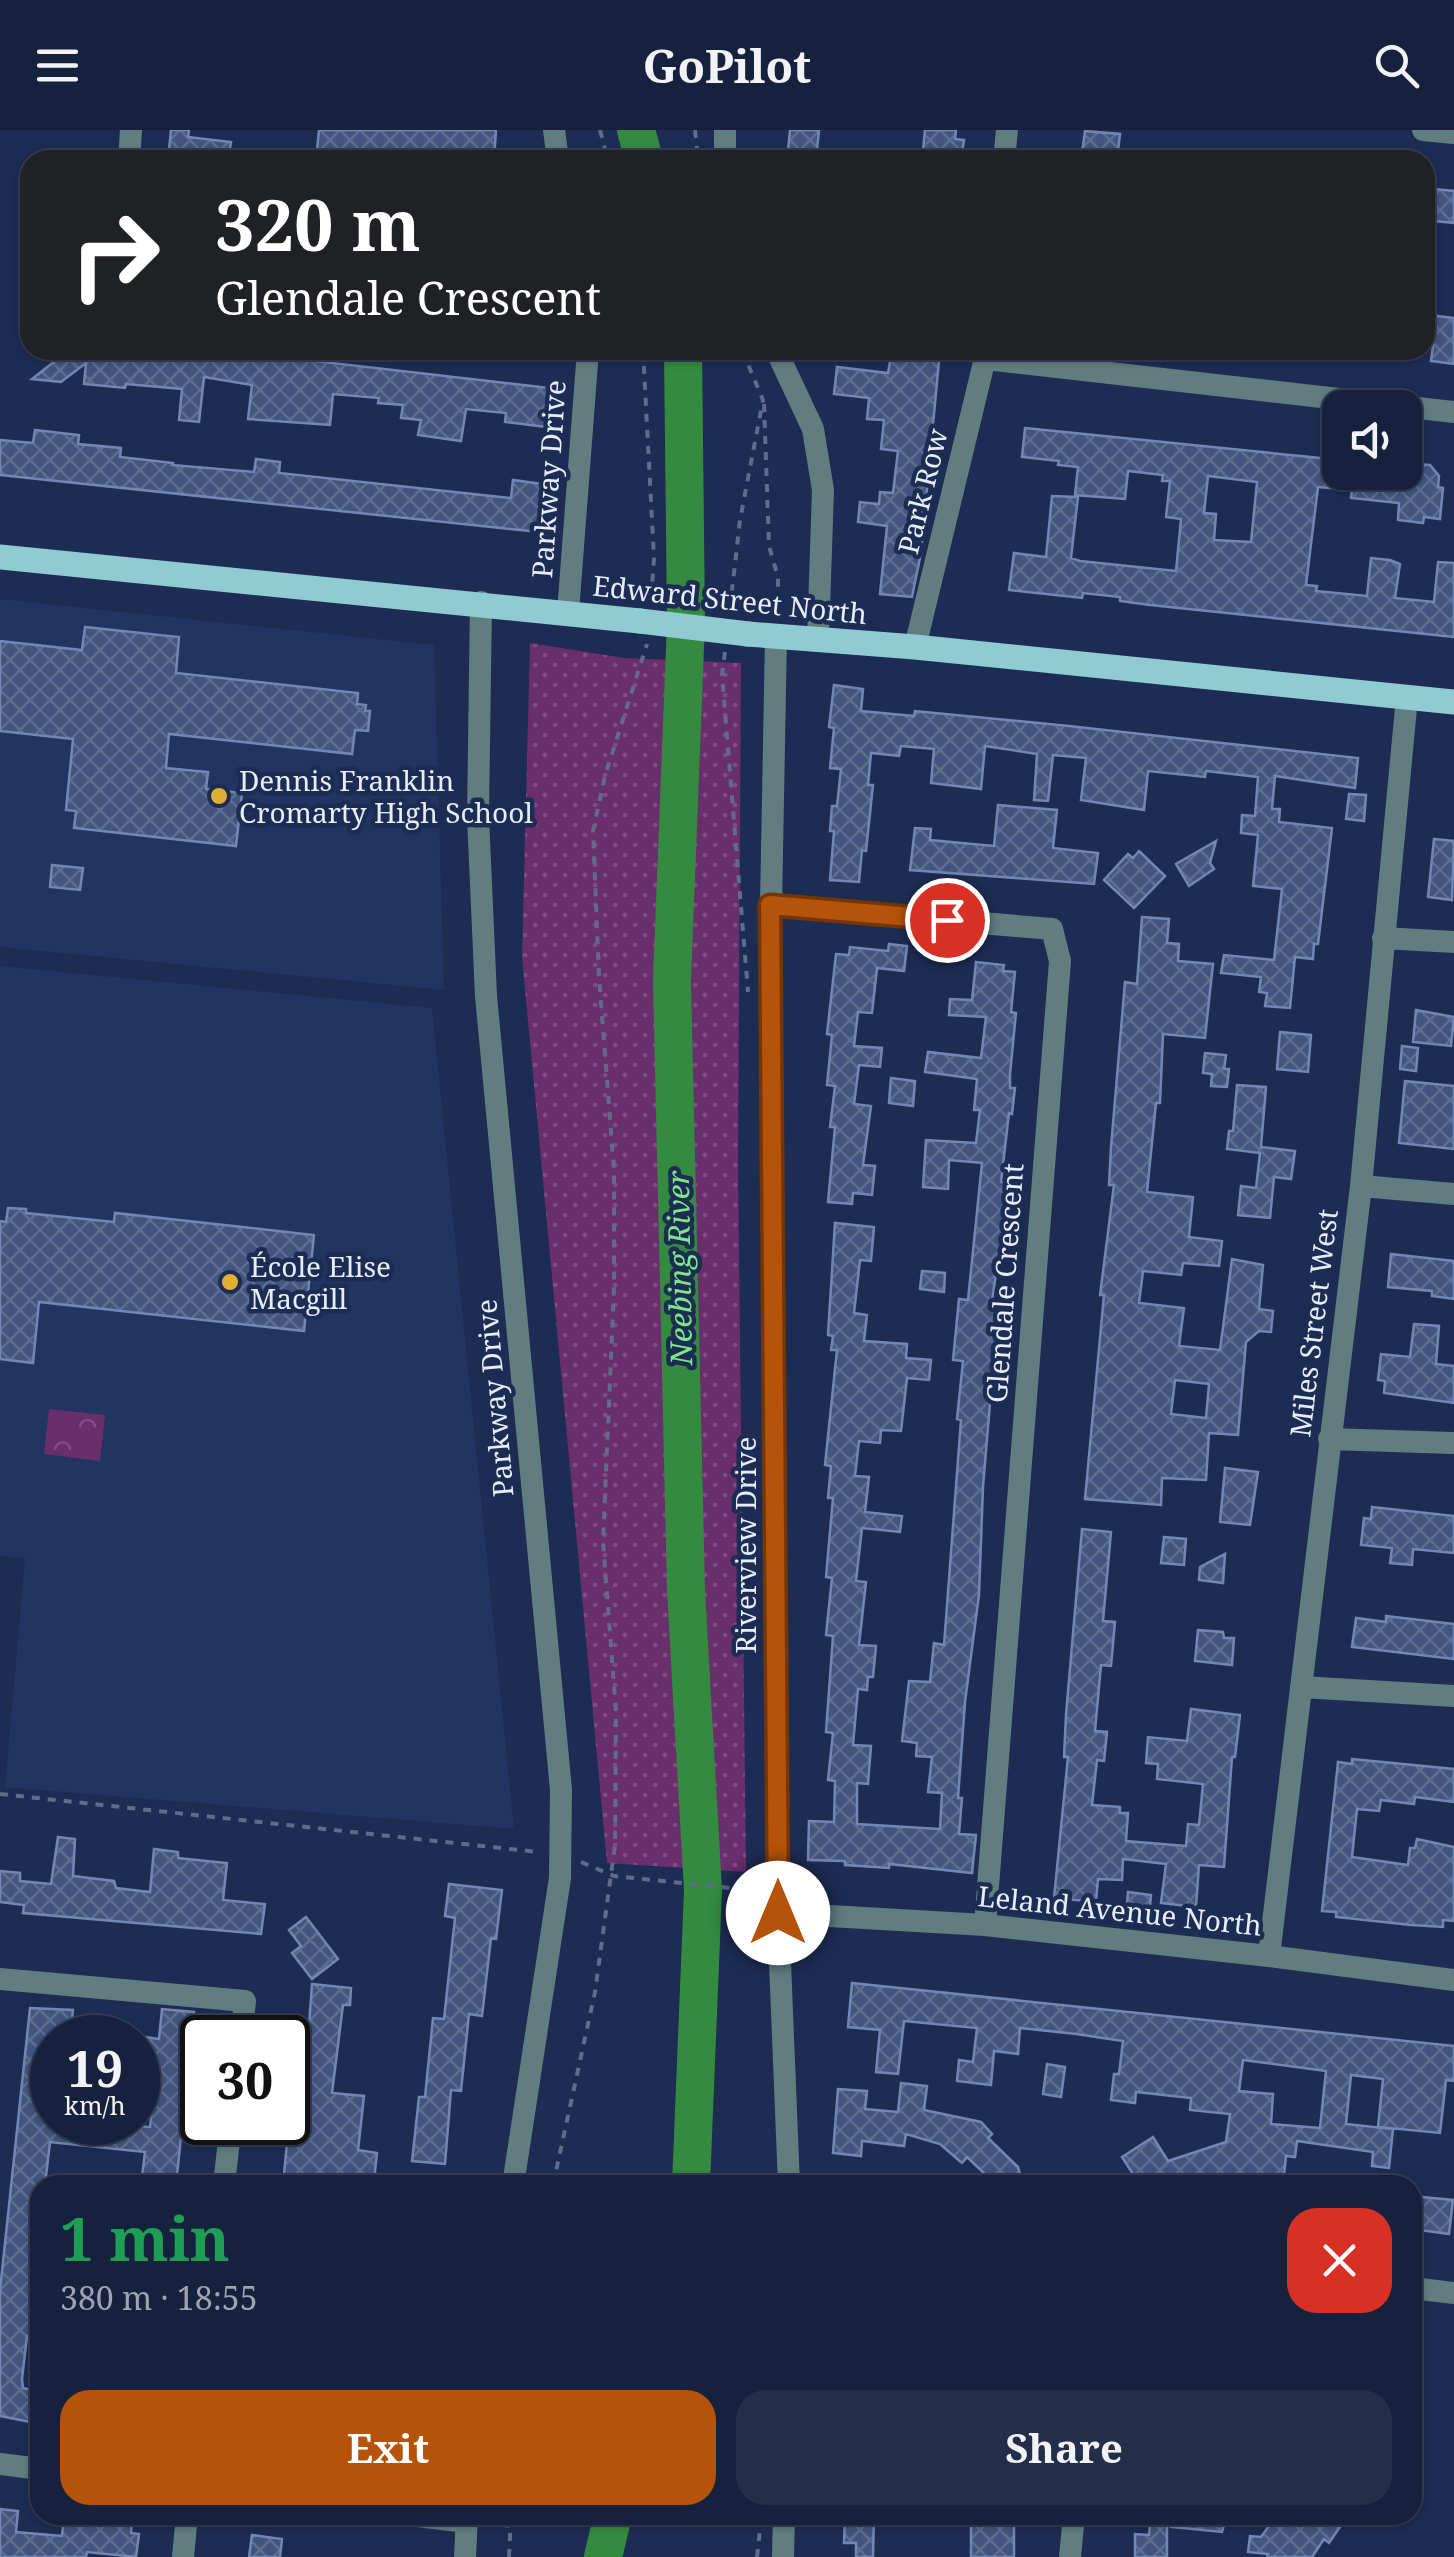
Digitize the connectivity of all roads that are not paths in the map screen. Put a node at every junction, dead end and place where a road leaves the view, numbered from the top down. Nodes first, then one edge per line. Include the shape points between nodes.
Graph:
1 (1423, 130) edge
2 (1454, 133) edge
3 (587, 360) edge
4 (781, 360) edge
5 (985, 360) edge
6 (1027, 360) edge
7 (1454, 412) edge
8 (0, 557) edge
9 (481, 602) junction
10 (568, 612) junction
11 (776, 636) junction
12 (818, 639) junction
13 (915, 647) junction
14 (1407, 696) junction
15 (1454, 702) edge
16 (770, 905) junction
17 (1382, 938) junction
18 (1454, 942) edge
19 (1361, 1186) junction
20 (1454, 1194) edge
21 (1329, 1439) junction
22 (1454, 1443) edge
23 (1302, 1687) junction
24 (1454, 1696) edge
25 (778, 1913) junction
26 (984, 1925) junction
27 (1268, 1956) junction
28 (0, 1979) edge
29 (1454, 1980) edge
30 (243, 2015) edge
31 (229, 2145) edge
32 (225, 2175) edge
33 (515, 2175) edge
34 (789, 2175) edge
35 (1422, 2289) edge
36 (1454, 2293) edge
37 (0, 2464) edge
38 (30, 2468) edge
39 (186, 2525) edge
40 (467, 2525) edge
41 (784, 2525) edge
42 (1073, 2525) edge
43 (183, 2557) edge
44 (465, 2557) edge
45 (783, 2557) edge
46 (1070, 2557) edge

1 - 2 street
3 - 10 street, Parkway Drive
4 - 12 street via 813,429 823,490
5 - 13 street, Park Row
6 - 7 street
8 - 9 main road, Edward Street North
9 - 10 main road, Edward Street North
9 - 33 street, Parkway Drive via 478,817 486,996 560,1790 560,1878
10 - 11 main road, Edward Street North, bridge
11 - 12 main road, Edward Street North
11 - 16 street, Riverview Drive
12 - 13 main road, Edward Street North
13 - 14 main road, Edward Street North
14 - 15 main road, Edward Street North
14 - 17 street, Miles Street West
16 - 25 street, Riverview Drive
16 - 26 street, Glendale Crescent via 1052,929 1060,961
17 - 18 street
17 - 19 street, Miles Street West
19 - 20 street
19 - 21 street, Miles Street West
21 - 22 street
21 - 23 street, Miles Street West
23 - 24 street
23 - 27 street, Miles Street West
25 - 26 street, Leland Avenue North
25 - 34 street, Riverview Drive
26 - 27 street, Leland Avenue North
27 - 29 street, Leland Avenue North
28 - 30 street via 245,2000
31 - 32 street
35 - 36 street
37 - 38 street
39 - 43 street
40 - 44 street
41 - 45 street
42 - 46 street

